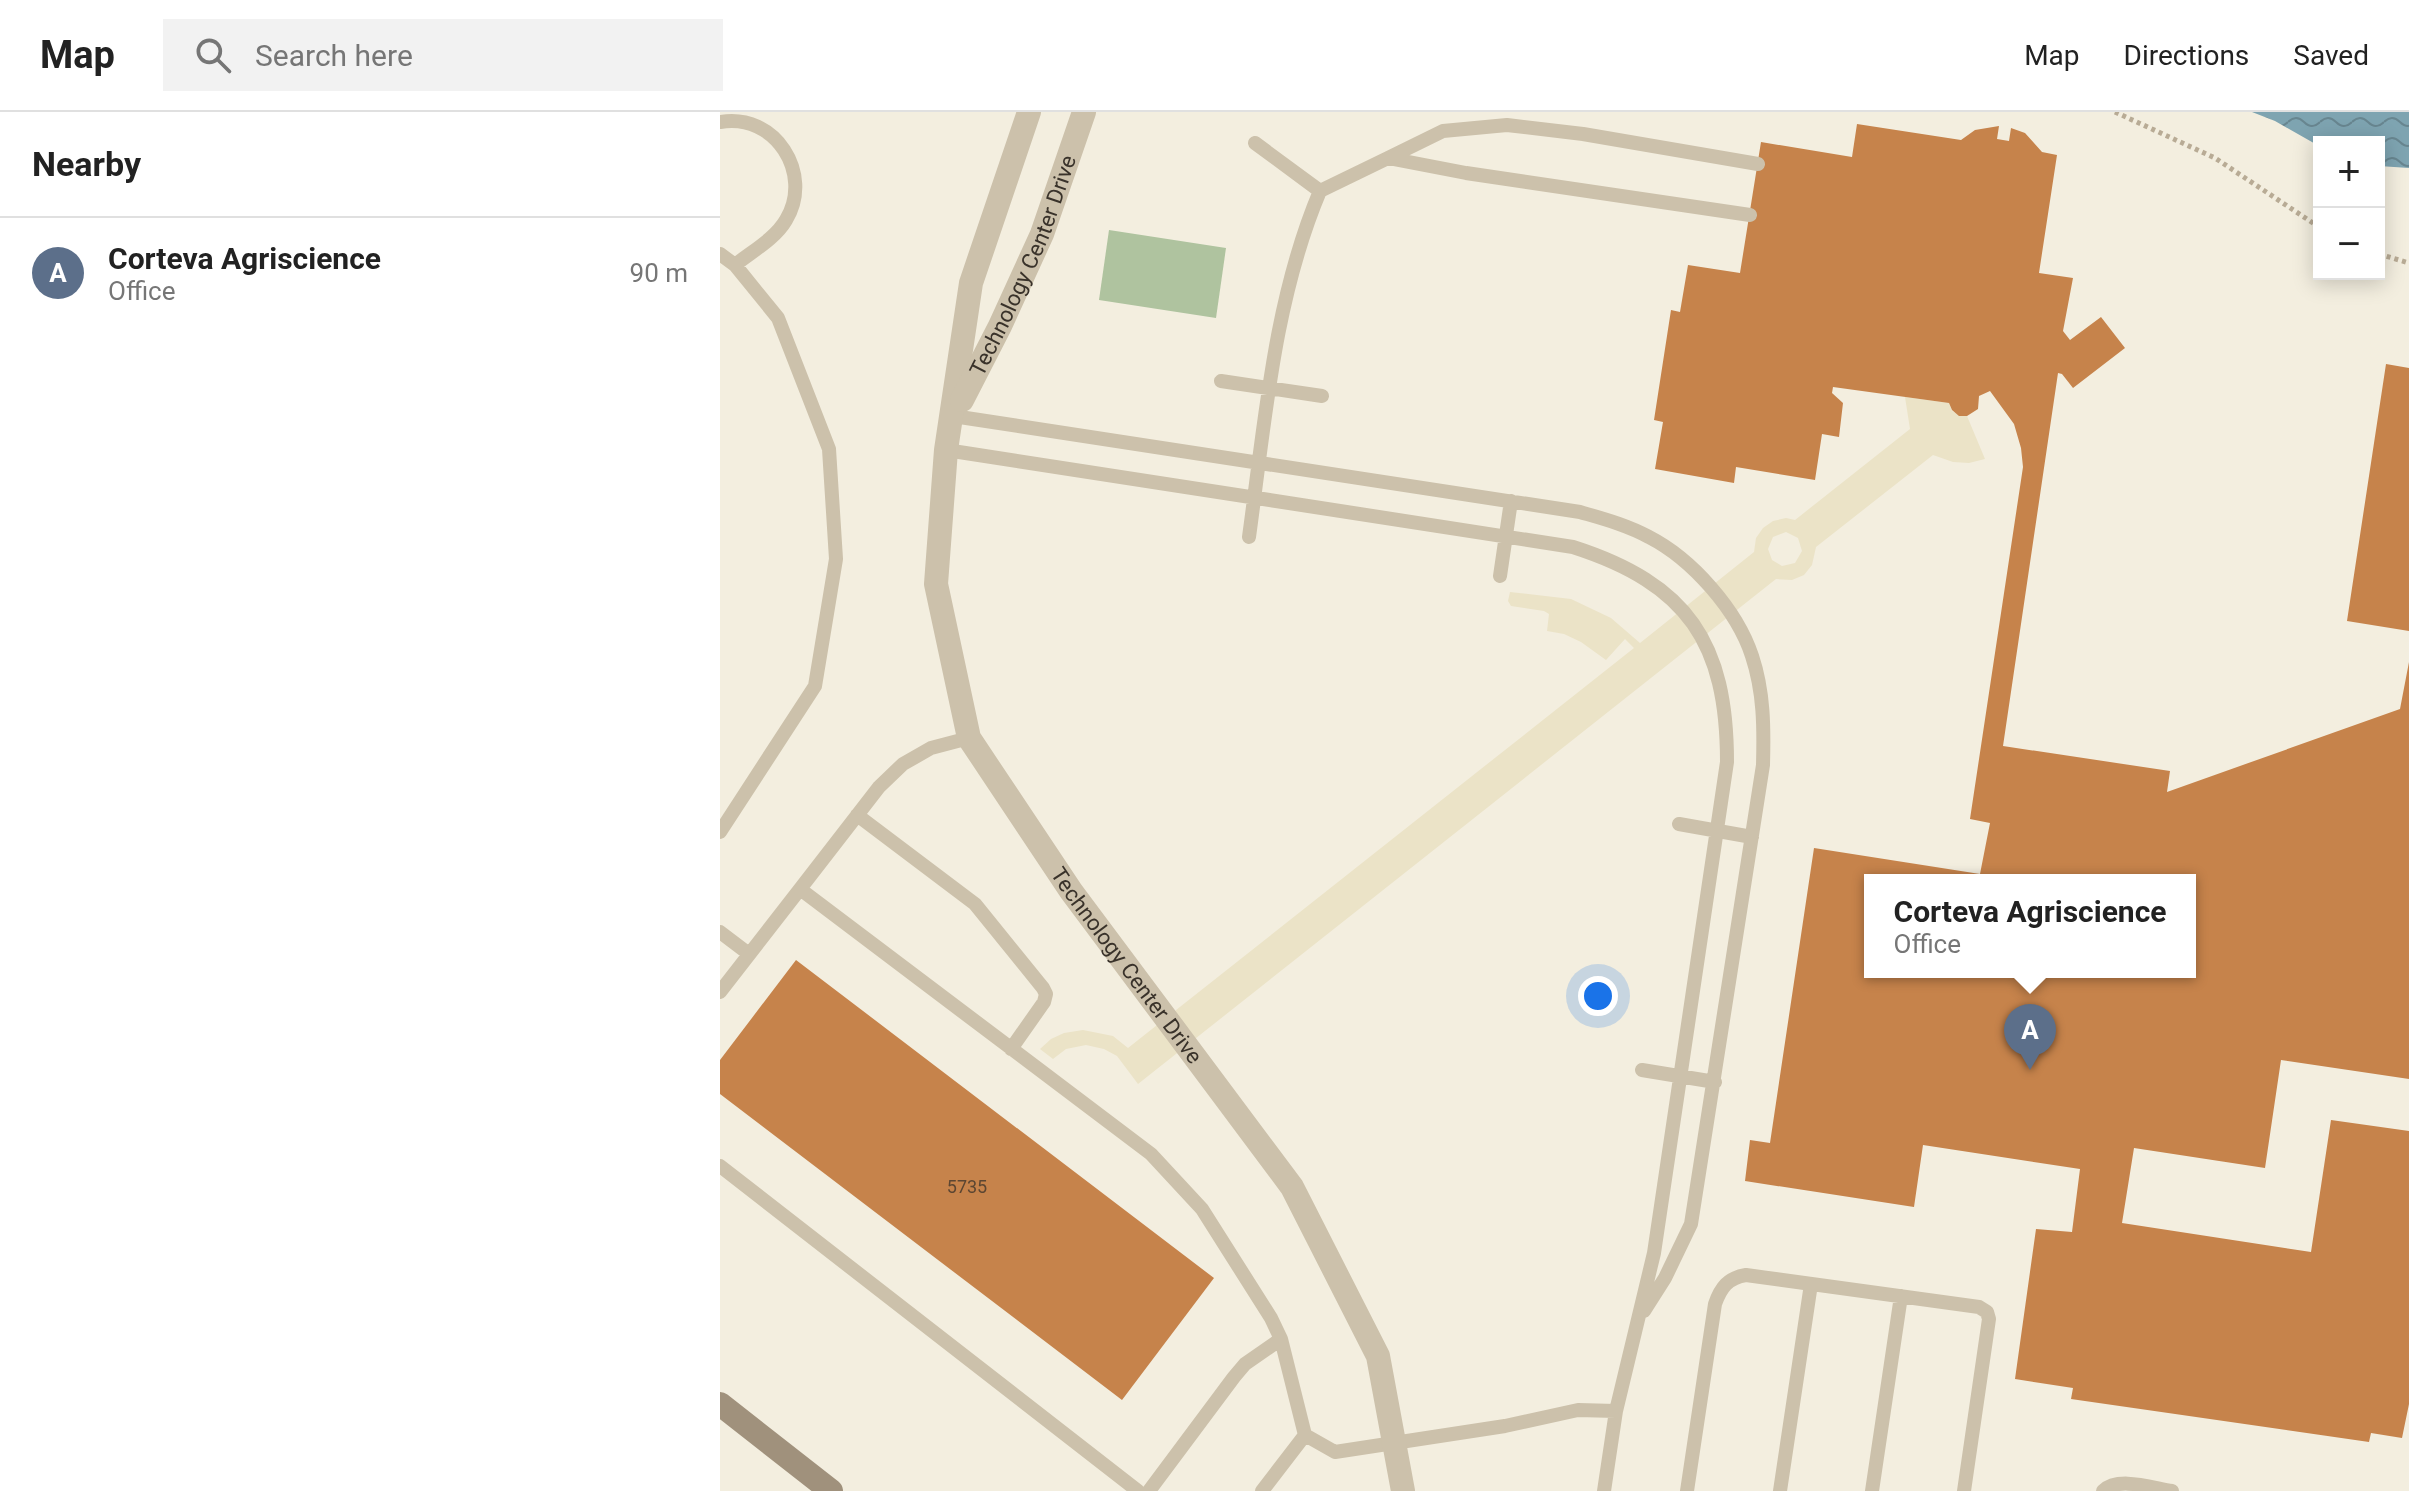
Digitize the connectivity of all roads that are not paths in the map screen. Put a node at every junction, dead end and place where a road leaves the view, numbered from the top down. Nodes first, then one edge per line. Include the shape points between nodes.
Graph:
1 (1029, 112) edge
2 (1084, 112) edge
3 (720, 122) edge
4 (1255, 143) dead end
5 (1388, 158) junction
6 (1758, 164) dead end
7 (1320, 191) junction
8 (1750, 215) dead end
9 (720, 254) edge
10 (735, 265) junction
11 (1221, 381) dead end
12 (1269, 388) junction
13 (1322, 396) dead end
14 (953, 416) junction
15 (946, 450) junction
16 (1259, 463) junction
17 (1254, 497) junction
18 (1511, 501) junction
19 (1249, 537) dead end
20 (1506, 537) junction
21 (1500, 576) dead end
22 (969, 738) junction
23 (857, 815) junction
24 (1679, 824) dead end
25 (1716, 831) junction
26 (720, 832) edge
27 (1752, 837) junction
28 (800, 889) junction
29 (720, 932) edge
30 (749, 954) junction
31 (720, 992) edge
32 (1011, 1049) junction
33 (1642, 1070) dead end
34 (1680, 1077) junction
35 (1715, 1082) junction
36 (720, 1166) edge
37 (1811, 1284) junction
38 (1901, 1296) junction
39 (1637, 1322) junction
40 (1281, 1339) junction
41 (720, 1404) edge
42 (1616, 1411) junction
43 (1305, 1435) junction
44 (1395, 1445) junction
45 (831, 1491) edge
46 (1138, 1491) edge
47 (1149, 1491) edge
48 (1262, 1491) edge
49 (1403, 1491) edge
50 (1604, 1491) edge
51 (1687, 1491) edge
52 (1780, 1491) edge
53 (1872, 1491) edge
54 (1964, 1491) edge
55 (2103, 1491) edge
56 (2172, 1491) edge

1 - 14 street, Technology Center Drive via 971,283
2 - 14 street, Technology Center Drive via 1042,234
3 - 10 lane via 743,122 781,144 792,161 796,184 785,223
4 - 7 lane
5 - 6 lane via 1443,131 1507,125
5 - 7 lane
5 - 8 lane
7 - 12 lane via 1303,229
9 - 10 lane
10 - 26 lane via 778,318 829,449 836,559 815,686
11 - 12 lane
12 - 13 lane
12 - 16 lane
14 - 15 street, Technology Center Drive
14 - 16 lane
15 - 17 lane
15 - 22 street, Technology Center Drive via 936,584
16 - 17 lane
16 - 18 lane
17 - 19 lane
17 - 20 lane
18 - 20 lane
18 - 27 lane via 1617,523 1684,560 1711,586 1751,654 1761,693 1763,765
20 - 21 lane
20 - 25 lane via 1604,557 1633,570 1682,609 1716,666 1724,699 1727,762
22 - 23 lane via 931,748 903,764
22 - 44 street, Technology Center Drive via 1071,891 1292,1187 1378,1356
23 - 28 lane
23 - 32 lane via 975,904 1043,988 1044,1002
24 - 25 lane
25 - 27 lane
25 - 34 lane
27 - 35 lane
28 - 30 lane
28 - 32 lane
29 - 30 lane
30 - 31 lane
32 - 40 lane via 1151,1154 1202,1209
33 - 34 lane
34 - 35 lane
34 - 39 lane via 1654,1253
35 - 39 lane via 1691,1224
36 - 46 lane
37 - 38 lane
37 - 51 lane via 1746,1275 1721,1288
37 - 52 lane
38 - 53 lane
38 - 54 lane via 1987,1312
39 - 42 lane
40 - 43 lane
40 - 47 lane via 1245,1364
41 - 45 main road
42 - 44 lane via 1578,1410
42 - 50 lane
43 - 44 lane via 1335,1452
43 - 48 lane
44 - 49 street, Technology Center Drive
55 - 56 lane via 2119,1483

